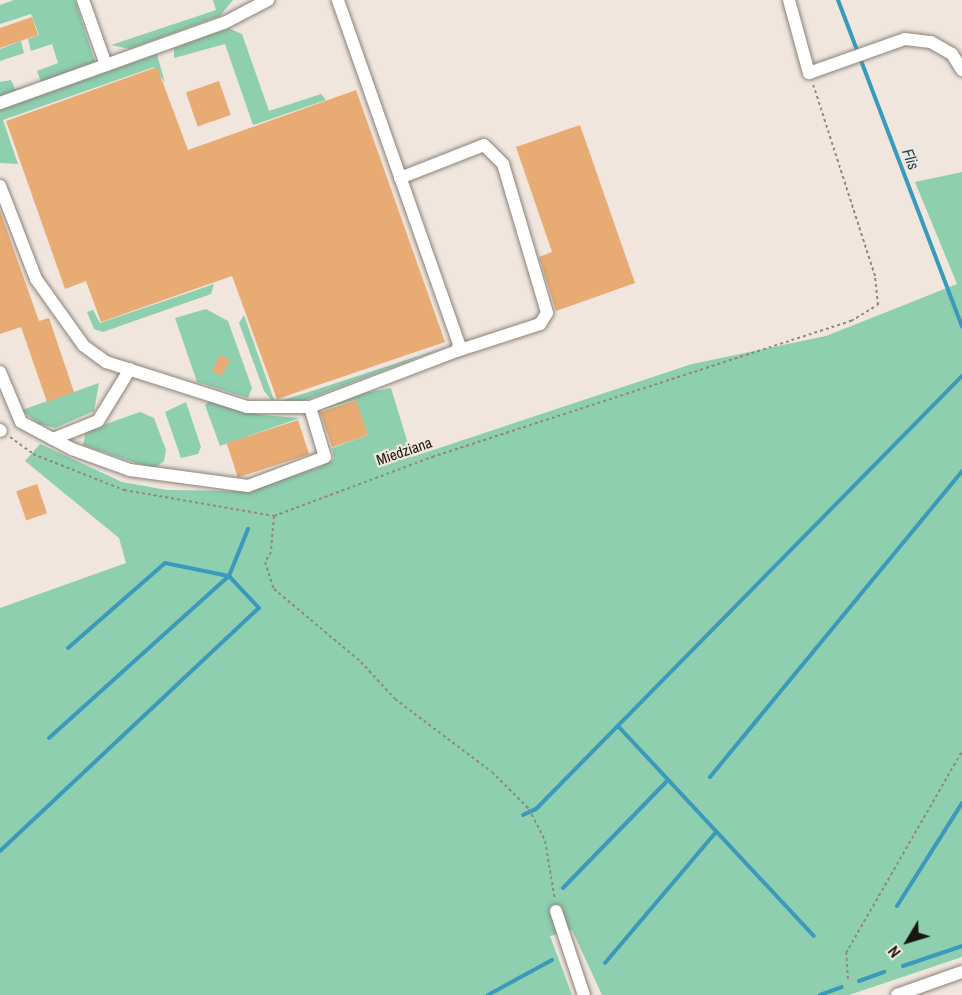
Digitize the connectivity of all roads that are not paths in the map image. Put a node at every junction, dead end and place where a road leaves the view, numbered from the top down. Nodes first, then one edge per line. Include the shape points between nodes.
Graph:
1 (83, 0) edge
2 (268, 0) edge
3 (338, 0) edge
4 (789, 0) edge
5 (106, 65) junction
6 (962, 70) edge
7 (0, 103) edge
8 (400, 178) junction
9 (0, 186) edge
10 (457, 351) junction
11 (130, 369) junction
12 (0, 372) edge
13 (310, 407) junction
14 (0, 409) edge
15 (16, 415) junction
16 (53, 439) junction
17 (556, 911) road end
18 (962, 972) edge
19 (584, 995) edge
20 (897, 995) edge

1 - 5 street
2 - 5 street via 224,23
3 - 8 street
4 - 6 street via 809,73 905,39 931,42 952,54
5 - 7 street
8 - 10 street via 459,344
8 - 10 street via 484,145 503,164 547,314 540,324
9 - 11 street via 23,254 52,303 84,346 106,362
10 - 13 street
11 - 13 street via 247,407
11 - 16 street via 98,421
12 - 15 street
13 - 16 street via 325,457 248,486 130,470
14 - 15 street
15 - 16 street
17 - 19 street
18 - 20 street

